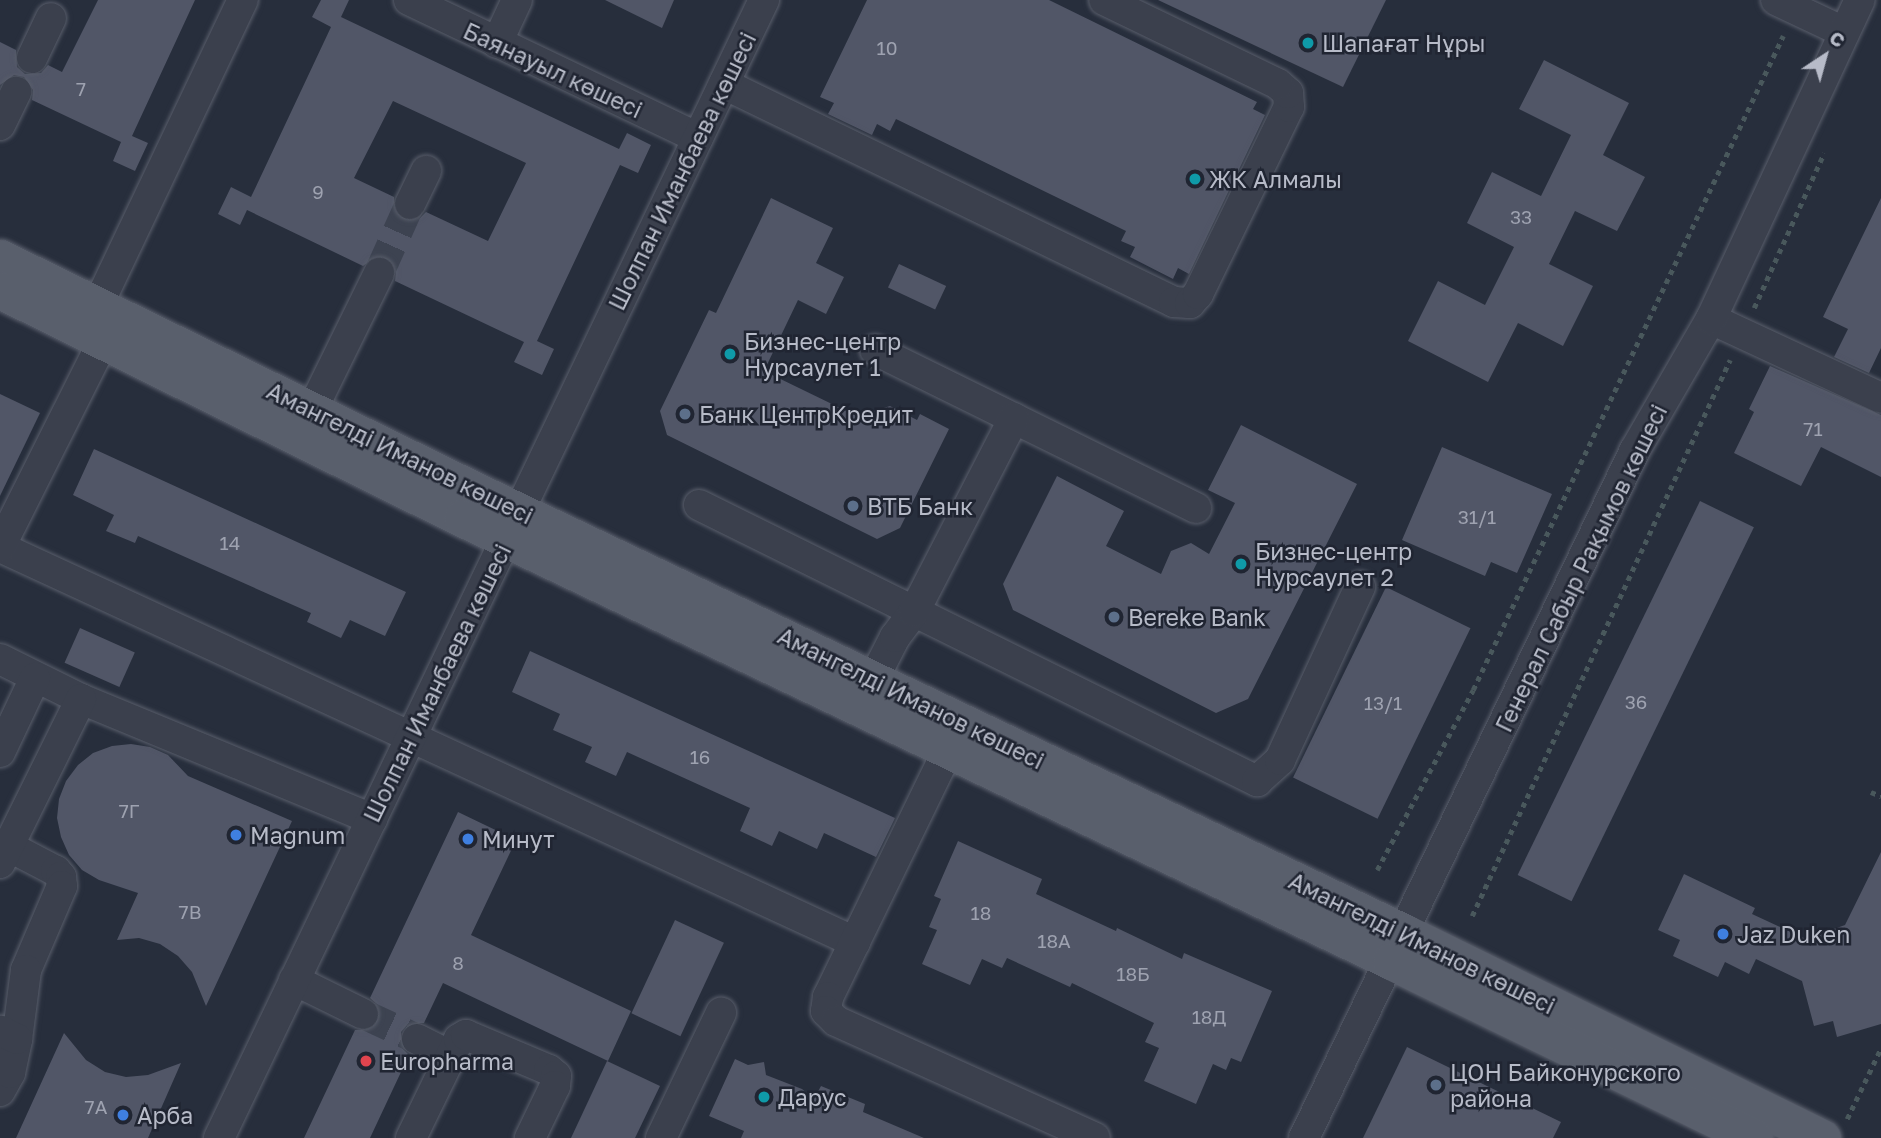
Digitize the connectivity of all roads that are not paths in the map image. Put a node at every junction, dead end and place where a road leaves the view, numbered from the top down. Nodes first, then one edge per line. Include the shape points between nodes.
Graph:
1 (243, 0) edge
2 (409, 0) edge
3 (517, 0) edge
4 (764, 0) edge
5 (1104, 0) edge
6 (1860, 0) edge
7 (1786, 5) edge
8 (51, 18) dead end
9 (1844, 32) junction
10 (497, 43) junction
11 (32, 58) dead end
12 (724, 84) junction
13 (16, 92) dead end
14 (0, 125) edge
15 (698, 138) junction
16 (426, 170) dead end
17 (410, 204) tunnel mouth
18 (0, 258) edge
19 (379, 273) tunnel mouth
20 (0, 290) edge
21 (97, 305) junction
22 (1711, 319) junction
23 (103, 341) junction
24 (875, 350) dead end
25 (1881, 398) edge
26 (312, 410) junction
27 (1014, 418) junction
28 (698, 505) dead end
29 (1196, 509) dead end
30 (512, 525) junction
31 (0, 547) edge
32 (1360, 587) dead end
33 (914, 612) junction
34 (0, 659) edge
35 (35, 678) junction
36 (873, 680) junction
37 (81, 699) junction
38 (411, 738) junction
39 (948, 750) junction
40 (0, 752) edge
41 (372, 819) junction
42 (4, 855) edge
43 (855, 942) junction
44 (1398, 947) junction
45 (294, 980) junction
46 (720, 1013) dead end
47 (363, 1014) tunnel mouth
48 (9, 1035) edge
49 (417, 1040) tunnel mouth
50 (451, 1056) junction
51 (0, 1091) edge
52 (1834, 1129) edge
53 (1751, 1137) edge
54 (219, 1138) edge
55 (411, 1138) edge
56 (530, 1138) edge
57 (661, 1138) edge
58 (1095, 1138) edge
59 (1304, 1138) edge

1 - 21 street
2 - 10 street, Баянауыл көшесі
3 - 10 street
4 - 12 street, Шолпан Иманбаева көшесі
5 - 12 street via 1278,84 1288,93 1289,107 1190,303 1174,302
6 - 9 street, Генерал Сабыр Рақымов көшесі
7 - 9 street
8 - 11 street
9 - 22 street, Генерал Сабыр Рақымов көшесі
10 - 15 street, Баянауыл көшесі
12 - 15 street, Шолпан Иманбаева көшесі
13 - 14 street
15 - 30 street, Шолпан Иманбаева көшесі
16 - 17 street
18 - 21 main road, Амангелді Иманов көшесі
19 - 26 street
20 - 23 main road, Амангелді Иманов көшесі
21 - 26 main road, Амангелді Иманов көшесі
22 - 25 street
22 - 44 street, Генерал Сабыр Рақымов көшесі via 1635,450
23 - 30 main road, Амангелді Иманов көшесі
23 - 31 street
24 - 27 street
26 - 30 main road, Амангелді Иманов көшесі
27 - 29 street
27 - 33 street
28 - 33 street
30 - 36 main road, Амангелді Иманов көшесі
30 - 38 street, Шолпан Иманбаева көшесі
30 - 39 main road, Амангелді Иманов көшесі
31 - 38 street
32 - 33 street via 1280,760 1256,781
33 - 36 street
34 - 35 street
35 - 37 street
35 - 40 street
36 - 44 main road, Амангелді Иманов көшесі
37 - 41 street
37 - 42 street
38 - 41 street, Шолпан Иманбаева көшесі
38 - 43 street
39 - 43 street
39 - 44 main road, Амангелді Иманов көшесі
41 - 45 street, Шолпан Иманбаева көшесі
42 - 48 street via 56,871 62,886 26,970
43 - 58 street via 828,997 827,1011 836,1021
44 - 52 main road, Амангелді Иманов көшесі
44 - 53 main road, Амангелді Иманов көшесі
44 - 59 street, Генерал Сабыр Рақымов көшесі
45 - 47 street
45 - 54 street, Шолпан Иманбаева көшесі
46 - 57 street
48 - 51 street via 10,1073
49 - 50 street
50 - 55 street
50 - 56 street via 466,1035 556,1076

